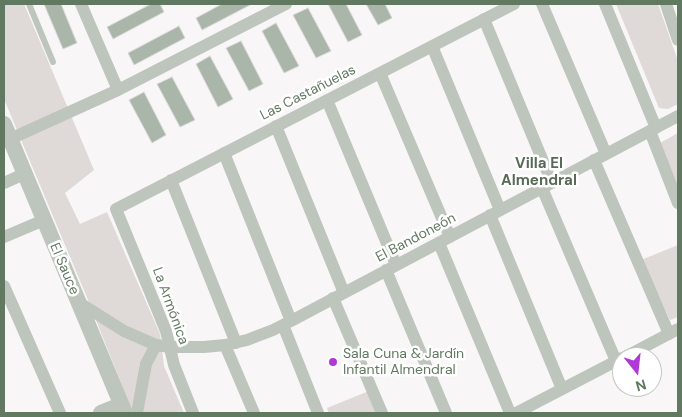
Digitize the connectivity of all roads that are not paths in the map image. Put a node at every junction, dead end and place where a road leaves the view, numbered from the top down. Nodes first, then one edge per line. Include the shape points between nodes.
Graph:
1 (29, 4) edge
2 (81, 4) edge
3 (514, 4) edge
4 (542, 4) edge
5 (606, 4) edge
6 (666, 4) edge
7 (278, 6) edge
8 (484, 19) junction
9 (678, 40) edge
10 (432, 46) junction
11 (53, 62) dead end
12 (380, 73) junction
13 (118, 90) junction
14 (327, 100) junction
15 (678, 116) edge
16 (276, 126) junction
17 (5, 129) edge
18 (653, 129) junction
19 (224, 153) junction
20 (606, 154) junction
21 (594, 160) junction
22 (24, 174) junction
23 (171, 180) junction
24 (4, 183) edge
25 (547, 185) junction
26 (678, 203) edge
27 (116, 209) joint
28 (495, 213) junction
29 (44, 220) junction
30 (4, 237) edge
31 (444, 240) junction
32 (391, 268) junction
33 (4, 286) edge
34 (339, 296) junction
35 (77, 301) junction
36 (287, 323) junction
37 (674, 332) edge
38 (230, 344) junction
39 (156, 345) junction
40 (170, 347) junction
41 (616, 347) edge
42 (645, 347) edge
43 (612, 364) edge
44 (562, 389) junction
45 (123, 409) edge
46 (60, 413) edge
47 (101, 413) edge
48 (136, 413) edge
49 (194, 413) edge
50 (254, 413) edge
51 (318, 413) edge
52 (382, 413) edge
53 (446, 413) edge
54 (510, 413) edge
55 (516, 413) edge

1 - 11 lane
2 - 13 street
3 - 8 street, Las Castañuelas
4 - 20 street
5 - 18 street
6 - 9 street
7 - 13 street
8 - 10 street, Las Castañuelas
8 - 25 street
10 - 12 street, Las Castañuelas
10 - 28 street
12 - 14 street, Las Castañuelas
12 - 31 street
13 - 17 street
14 - 16 street, Las Castañuelas
14 - 32 street
15 - 18 street, El Bandoneón
16 - 19 street, Las Castañuelas
16 - 34 street
17 - 22 street, El Sauce
18 - 20 street, El Bandoneón
18 - 26 street
19 - 23 street, Las Castañuelas
19 - 36 street
20 - 21 street, El Bandoneón
21 - 25 street, El Bandoneón
21 - 37 street
22 - 24 street
22 - 29 street, El Sauce
23 - 27 street, Las Castañuelas
23 - 38 street
25 - 28 street, El Bandoneón
25 - 41 street
27 - 40 street, La Armónica
28 - 31 street, El Bandoneón
28 - 44 street
29 - 30 street
29 - 35 street, El Sauce
31 - 32 street, El Bandoneón
31 - 54 street
32 - 34 street, El Bandoneón
32 - 53 street
33 - 46 street
34 - 36 street, El Bandoneón
34 - 52 street
35 - 39 street, El Bandoneón via 116,327
35 - 45 street, El Sauce
36 - 38 street, El Bandoneón via 260,336
36 - 51 street
37 - 42 street
38 - 40 street, El Bandoneón
38 - 50 street
39 - 40 street, El Bandoneón
39 - 48 street via 146,364
40 - 49 street, La Armónica
43 - 44 street
44 - 55 street
45 - 47 street

